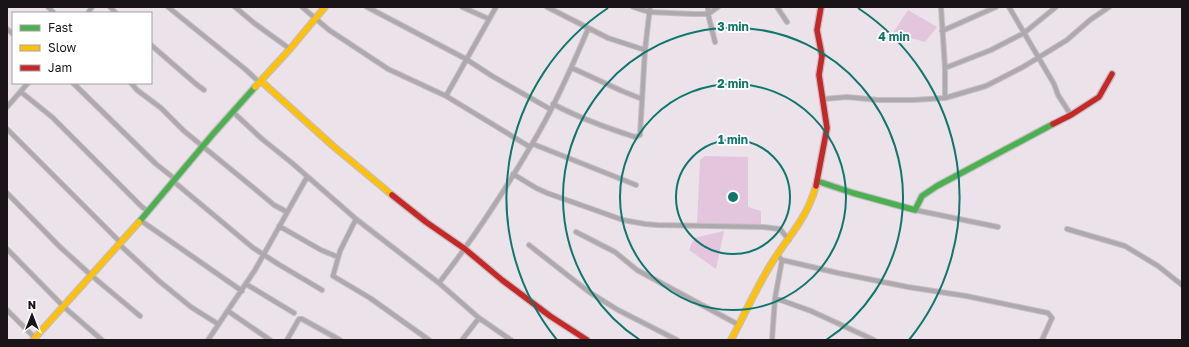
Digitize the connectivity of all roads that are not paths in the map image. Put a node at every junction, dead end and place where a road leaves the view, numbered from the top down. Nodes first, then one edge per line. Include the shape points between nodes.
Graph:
1 (168, 7) edge
2 (235, 7) edge
3 (302, 7) edge
4 (325, 7) edge
5 (367, 7) edge
6 (462, 7) edge
7 (496, 7) edge
8 (547, 7) edge
9 (633, 7) edge
10 (708, 7) edge
11 (718, 7) edge
12 (777, 7) edge
13 (821, 7) edge
14 (941, 7) edge
15 (996, 7) edge
16 (1008, 7) edge
17 (1056, 7) edge
18 (1109, 7) edge
19 (649, 9) edge
20 (708, 14) junction
21 (316, 18) junction
22 (489, 19) junction
23 (787, 22) dead end
24 (588, 29) junction
25 (942, 31) junction
26 (1024, 33) junction
27 (715, 42) dead end
28 (152, 46) edge
29 (290, 49) junction
30 (645, 50) junction
31 (1039, 58) junction
32 (466, 59) junction
33 (572, 68) junction
34 (945, 68) junction
35 (1112, 74) dead end
36 (260, 82) junction
37 (27, 84) edge
38 (74, 84) edge
39 (132, 84) edge
40 (204, 90) dead end
41 (21, 92) junction
42 (446, 96) junction
43 (945, 98) junction
44 (642, 99) junction
45 (823, 99) junction
46 (553, 104) junction
47 (7, 107) edge
48 (550, 109) junction
49 (233, 112) junction
50 (1071, 115) junction
51 (7, 129) edge
52 (531, 145) junction
53 (203, 146) junction
54 (513, 174) junction
55 (307, 177) junction
56 (174, 180) junction
57 (817, 181) junction
58 (636, 185) dead end
59 (7, 192) edge
60 (915, 210) junction
61 (148, 211) junction
62 (287, 212) junction
63 (356, 219) junction
64 (140, 220) junction
65 (279, 226) junction
66 (998, 227) dead end
67 (1067, 228) dead end
68 (576, 232) dead end
69 (789, 240) junction
70 (121, 244) junction
71 (529, 245) dead end
72 (7, 249) edge
73 (465, 249) junction
74 (264, 255) junction
75 (338, 257) junction
76 (780, 258) junction
77 (92, 276) junction
78 (439, 283) junction
79 (246, 284) junction
80 (1182, 285) edge
81 (322, 290) dead end
82 (242, 291) junction
83 (775, 298) junction
84 (64, 307) junction
85 (7, 310) edge
86 (228, 311) junction
87 (294, 313) dead end
88 (140, 316) dead end
89 (479, 318) junction
90 (218, 324) junction
91 (739, 325) junction
92 (34, 339) edge
93 (102, 340) edge
94 (208, 340) edge
95 (270, 340) edge
96 (287, 340) edge
97 (340, 340) edge
98 (428, 340) edge
99 (462, 340) edge
100 (511, 340) edge
101 (587, 340) edge
102 (677, 340) edge
103 (731, 340) edge
104 (772, 340) edge
105 (874, 340) edge
106 (1042, 340) edge

1 - 36 street
2 - 29 street
3 - 21 street
4 - 21 street
5 - 32 street
6 - 22 street
7 - 22 street
8 - 24 street
9 - 19 street
10 - 20 street
11 - 20 street
12 - 23 street
13 - 45 street via 816,30 822,56 819,75
14 - 25 street
15 - 25 street
16 - 26 street
17 - 26 street
18 - 31 street
19 - 20 street
19 - 30 street
20 - 27 street
21 - 29 street
21 - 42 street via 329,30 388,70
22 - 32 street
24 - 30 street
24 - 33 street
25 - 34 street
26 - 31 street
26 - 34 street via 991,50
28 - 40 street
29 - 36 street
30 - 44 street
31 - 43 street via 986,86
31 - 50 street
32 - 42 street
32 - 48 street
33 - 44 street
33 - 46 street
34 - 43 street
35 - 50 street via 1099,97
36 - 49 street
36 - 73 street via 426,222
37 - 41 street
38 - 56 street
39 - 53 street
41 - 47 street
41 - 61 street via 52,117 92,159
42 - 52 street
43 - 45 street
44 - 46 street via 640,135 635,137 585,120
45 - 57 street via 827,128
46 - 48 street
48 - 52 street
49 - 53 street
49 - 55 street
50 - 60 street via 937,186 922,196
51 - 70 street
52 - 54 street
52 - 58 street
53 - 56 street
53 - 62 street via 269,201
54 - 69 street via 547,193 623,220 657,225 774,228 780,229
54 - 73 street
55 - 62 street
55 - 63 street
56 - 61 street
56 - 74 street via 222,223
57 - 60 street
57 - 69 street via 807,213
59 - 77 street
60 - 66 street
61 - 64 street
62 - 65 street
63 - 75 street
63 - 78 street
64 - 70 street
64 - 82 street
65 - 74 street
65 - 75 street
67 - 80 street via 1125,246 1158,266
68 - 91 street via 614,252 637,270
69 - 76 street
70 - 77 street
70 - 90 street via 159,281
71 - 102 street via 589,292
72 - 84 street
73 - 78 street
73 - 101 street via 550,316
74 - 79 street
74 - 81 street
75 - 98 street via 333,274 335,278 370,298
76 - 83 street
76 - 91 street via 766,273
76 - 106 street via 838,273 1048,313 1052,318
77 - 84 street
77 - 88 street
78 - 89 street
79 - 82 street
79 - 87 street
82 - 86 street
83 - 104 street
83 - 105 street via 811,311
84 - 92 street
84 - 93 street
85 - 92 street
86 - 90 street
86 - 95 street
89 - 99 street
89 - 100 street
90 - 94 street
91 - 103 street
96 - 97 street via 299,319

